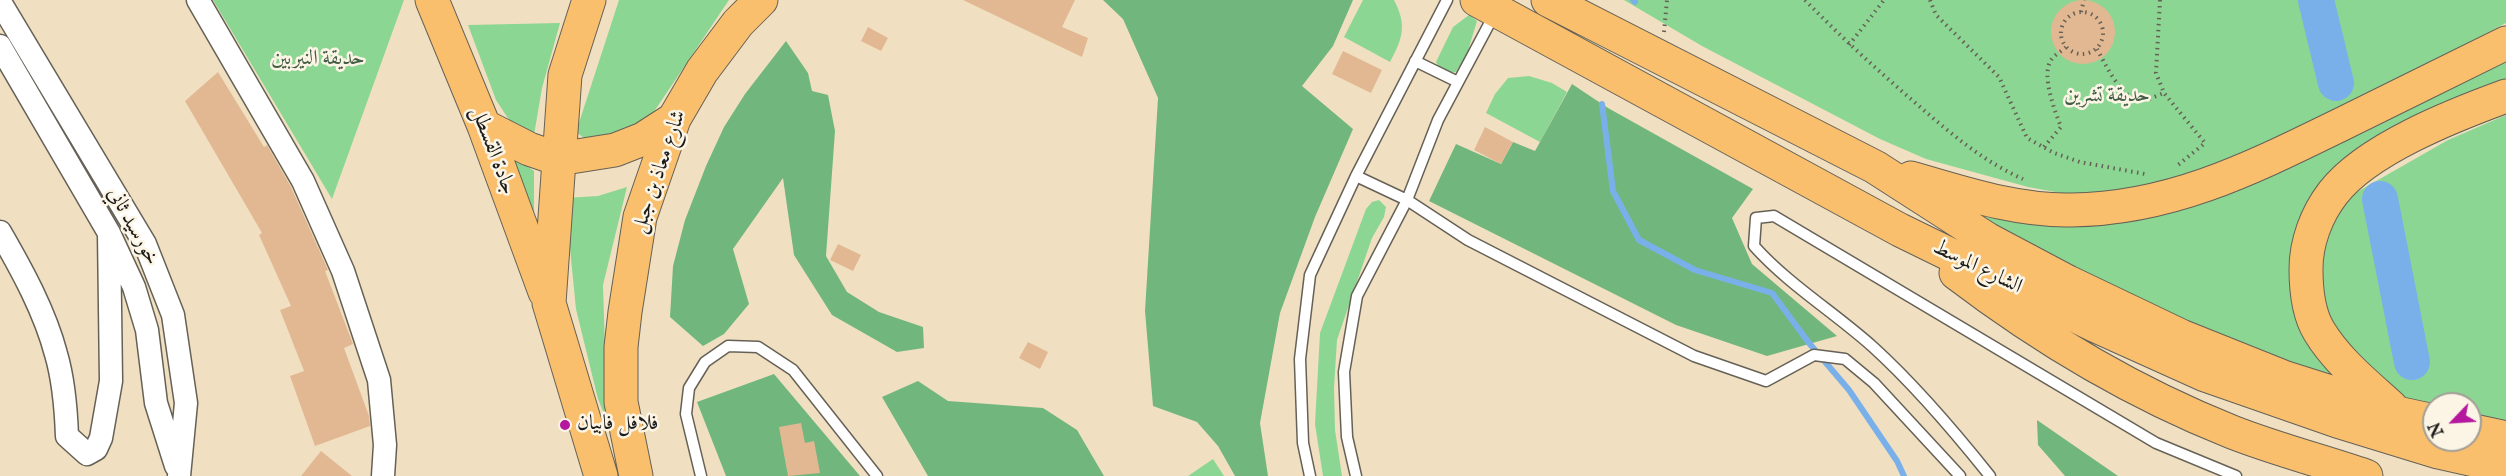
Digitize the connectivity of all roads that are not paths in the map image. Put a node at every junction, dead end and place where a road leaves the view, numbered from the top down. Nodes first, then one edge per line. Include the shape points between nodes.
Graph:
1 (198, 0) edge
2 (432, 0) edge
3 (589, 0) edge
4 (761, 0) edge
5 (1447, 0) edge
6 (1548, 0) edge
7 (0, 2) edge
8 (1492, 4) edge
9 (2506, 43) edge
10 (0, 46) edge
11 (1415, 61) junction
12 (1458, 82) junction
13 (2506, 96) edge
14 (674, 119) junction
15 (484, 126) junction
16 (558, 159) junction
17 (1875, 167) junction
18 (1356, 176) junction
19 (1407, 200) junction
20 (1900, 230) junction
21 (0, 232) edge
22 (109, 233) junction
23 (549, 303) junction
24 (2397, 412) junction
25 (2422, 418) edge
26 (2482, 433) edge
27 (2506, 438) edge
28 (2506, 467) edge
29 (179, 476) edge
30 (383, 476) edge
31 (602, 476) edge
32 (636, 476) edge
33 (701, 476) edge
34 (877, 476) edge
35 (1310, 476) edge
36 (1356, 476) edge
37 (1960, 476) edge
38 (1990, 476) edge
39 (2236, 476) edge
40 (2366, 476) edge

1 - 30 street via 303,181 343,272 379,380 385,445
2 - 15 main road, جادة القسطل
3 - 16 main road via 565,75
4 - 14 main road, شارع معاذ بن جبل via 702,71
5 - 11 lane
6 - 17 main road, الشارع الموسط
7 - 29 street, خورسيد ثاني via 145,244 158,275 173,315 186,403
8 - 12 lane
8 - 20 main road, الشارع الموسط
9 - 17 main road via 2246,171 2184,193 2123,207 2069,210 2010,205
10 - 22 street, خورسيد ثاني
11 - 12 lane
11 - 18 lane
12 - 19 lane via 1438,120
13 - 24 main road via 2421,132 2357,171 2333,193 2306,249 2306,293 2318,330 2343,363
14 - 16 main road via 643,139 615,150
14 - 32 main road, شارع معاذ بن جبل via 640,217 621,347 621,402
15 - 16 main road
15 - 23 main road, جادة القسطل
16 - 23 main road
17 - 24 main road, الشارع الموسط via 1987,240 2171,331 2286,378
18 - 19 lane
18 - 35 lane via 1310,275 1300,359 1303,443
19 - 36 lane via 1357,296 1344,372 1347,437
19 - 37 lane via 1468,240 1694,356 1766,381 1814,355 1845,359 1874,383
20 - 28 main road, الشارع الموسط via 2205,375 2337,422 2438,452
20 - 40 main road via 1992,300 2075,353 2167,404 2234,433
21 - 22 street via 39,307 56,353 67,436 87,454 96,449 101,438 111,381
22 - 29 street, خورسيد ثاني via 134,287 147,330 156,403
23 - 31 main road
24 - 25 main road, الشارع الموسط
26 - 27 main road
33 - 34 lane via 686,414 689,388 705,362 728,346 758,347 793,370
38 - 39 lane via 1948,423 1874,348 1775,269 1754,246 1756,218 1774,216 2156,443

